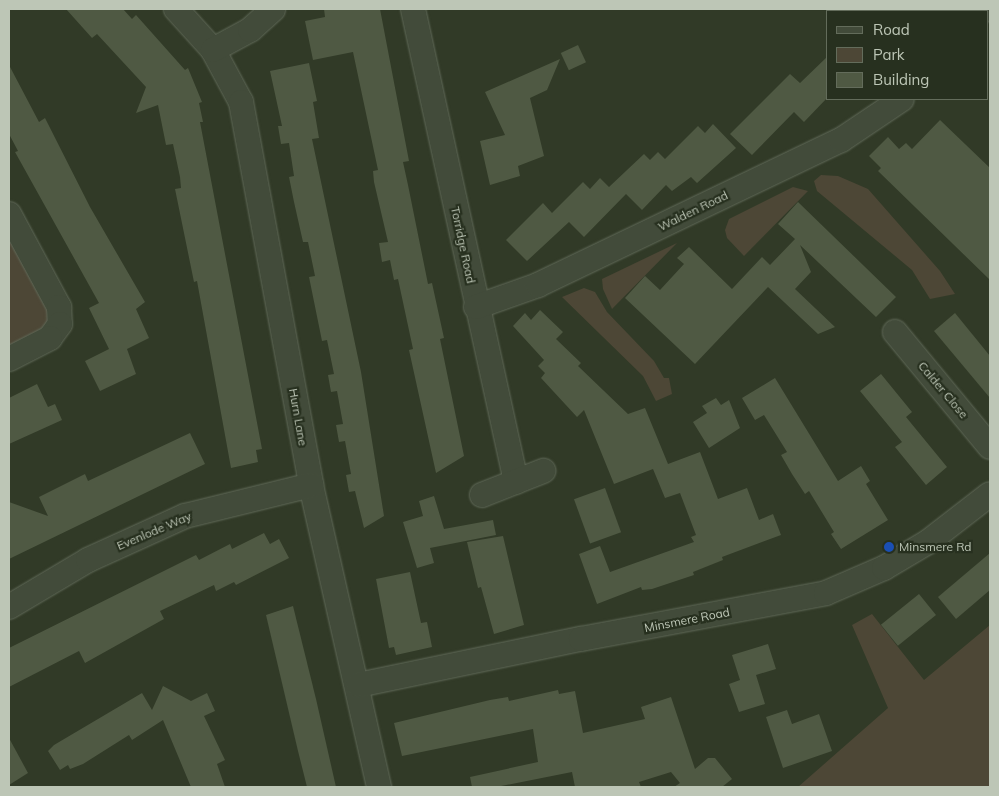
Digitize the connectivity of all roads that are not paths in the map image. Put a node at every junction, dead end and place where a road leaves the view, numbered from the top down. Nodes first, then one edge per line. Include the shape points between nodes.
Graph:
1 (176, 9) edge
2 (273, 9) edge
3 (413, 9) edge
4 (213, 50) junction
5 (901, 100) edge
6 (9, 214) edge
7 (476, 307) junction
8 (895, 332) dead end
9 (9, 358) edge
10 (990, 447) edge
11 (543, 471) dead end
12 (516, 482) junction
13 (311, 485) junction
14 (482, 494) dead end
15 (990, 494) edge
16 (9, 607) edge
17 (358, 685) junction
18 (380, 787) edge

1 - 4 street, Hurn Lane
2 - 4 street via 250,30
3 - 7 street, Torridge Road
4 - 13 street, Hurn Lane via 240,102
5 - 7 street, Walden Road via 841,140 538,285
6 - 9 street via 59,307 60,324 50,338
7 - 12 street, Torridge Road
8 - 10 street, Calder Close
11 - 12 street
12 - 14 street
13 - 16 street, Evenlode Way via 185,516 88,560
13 - 17 street, Hurn Lane
15 - 17 street, Minsmere Road via 928,542 884,568 826,593
17 - 18 street, Hurn Lane

